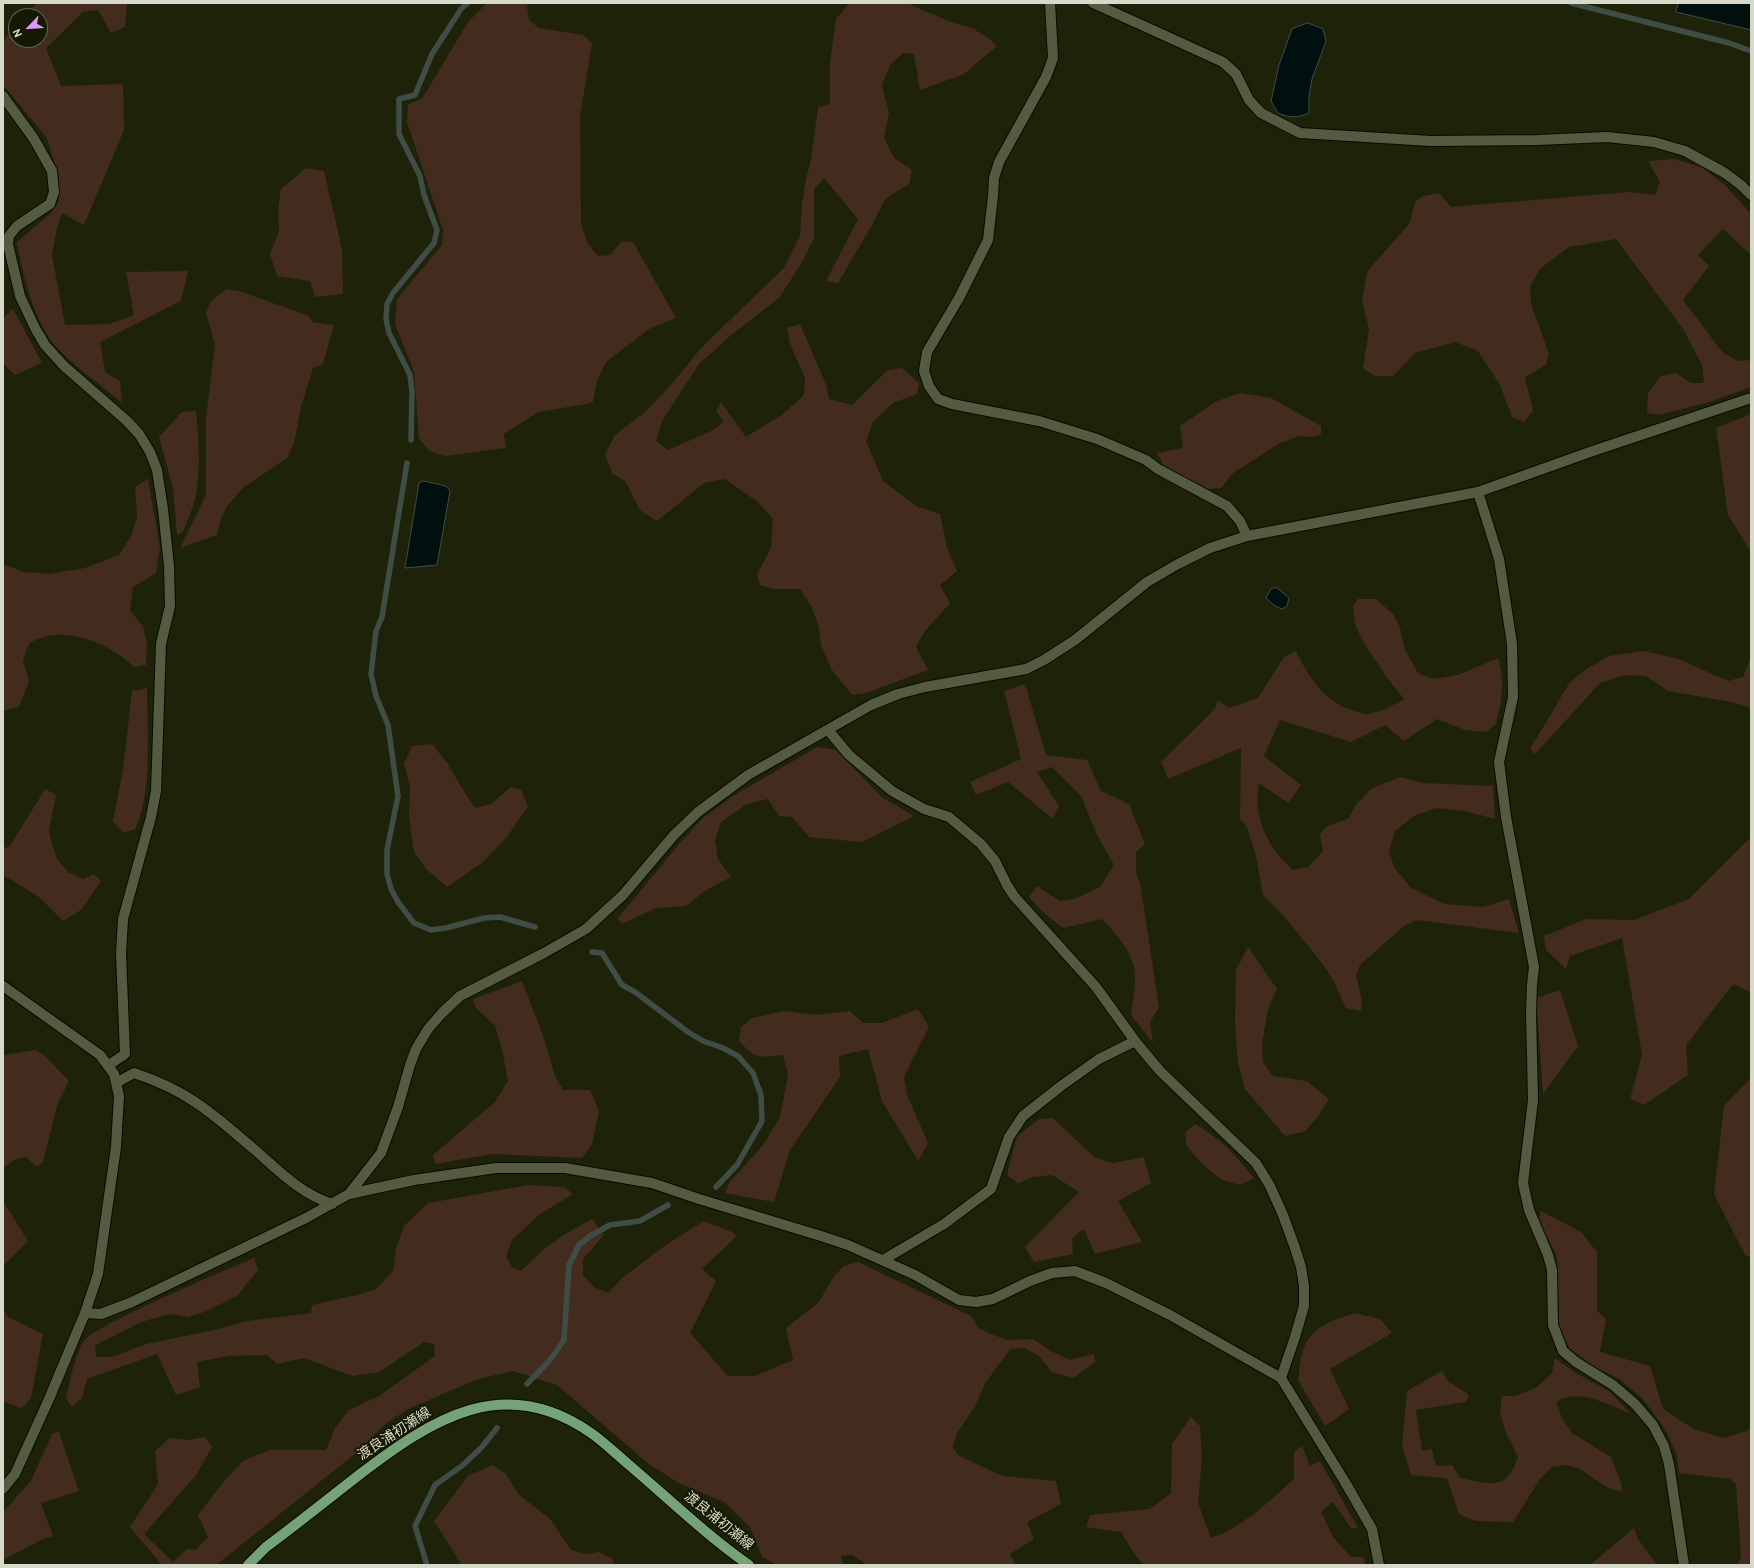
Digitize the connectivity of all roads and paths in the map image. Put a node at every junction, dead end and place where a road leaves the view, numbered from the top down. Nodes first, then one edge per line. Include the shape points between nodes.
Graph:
1 (1050, 3) edge
2 (1093, 3) edge
3 (3, 96) edge
4 (1751, 195) edge
5 (6, 234) edge
6 (1751, 398) edge
7 (1478, 492) junction
8 (1247, 536) junction
9 (828, 730) junction
10 (3, 986) edge
11 (1135, 1041) junction
12 (109, 1065) junction
13 (116, 1083) junction
14 (348, 1194) junction
15 (332, 1204) junction
16 (883, 1260) junction
17 (84, 1313) junction
18 (1281, 1378) junction
19 (3, 1489) edge
20 (248, 1565) edge
21 (749, 1565) edge
22 (1379, 1565) edge
23 (1684, 1565) edge

1 - 8 street via 1052,58 1042,83 999,162 994,178 988,240 959,298 927,352 924,371 929,386 938,399 952,404 1039,421 1097,438 1146,460 1227,506 1240,521
2 - 4 street via 1223,62 1236,74 1249,100 1261,113 1300,133 1431,141 1538,140 1607,136 1654,142 1685,151 1725,173
3 - 5 street via 34,139 52,171 54,192 50,204
5 - 12 street via 20,296 35,328 45,345 64,366 139,434 157,470 163,509 170,606 161,644 156,791 123,919 121,954 125,1054
6 - 7 street
7 - 8 street
7 - 23 street via 1499,559 1512,644 1513,696 1499,762 1506,817 1534,968 1531,1013 1532,1100 1523,1183 1529,1210 1552,1270 1553,1325 1556,1338 1563,1351 1613,1385 1635,1404 1653,1425 1664,1446 1669,1464
8 - 9 street via 1210,548 1147,582 1075,640 1026,669 898,694 871,705
9 - 11 street via 849,755 892,791 924,809 949,817 981,844 995,860 1014,896 1096,986
9 - 14 street via 748,775 698,812 674,835 623,896 586,929 460,996 442,1012 416,1049 381,1153
10 - 12 street via 100,1055
11 - 16 street via 1099,1059 1023,1116 1009,1137 991,1189 944,1224
11 - 18 street via 1182,1094 1256,1163 1283,1215 1301,1267 1304,1306
12 - 13 street
13 - 15 street via 134,1073 154,1080 195,1102 292,1183 315,1198
13 - 17 street via 119,1096 116,1147 98,1274
14 - 15 street
14 - 16 street via 414,1180 496,1168 565,1168 652,1183 848,1245
15 - 17 street via 132,1302 101,1314
16 - 18 street via 959,1300 976,1302 993,1298 1052,1273 1075,1271 1106,1283 1170,1315
17 - 19 street via 15,1474
18 - 22 street via 1372,1529
20 - 21 main road, 渡良浦初瀬線 via 266,1547 394,1449 445,1418 470,1409 498,1405 543,1408 591,1433

